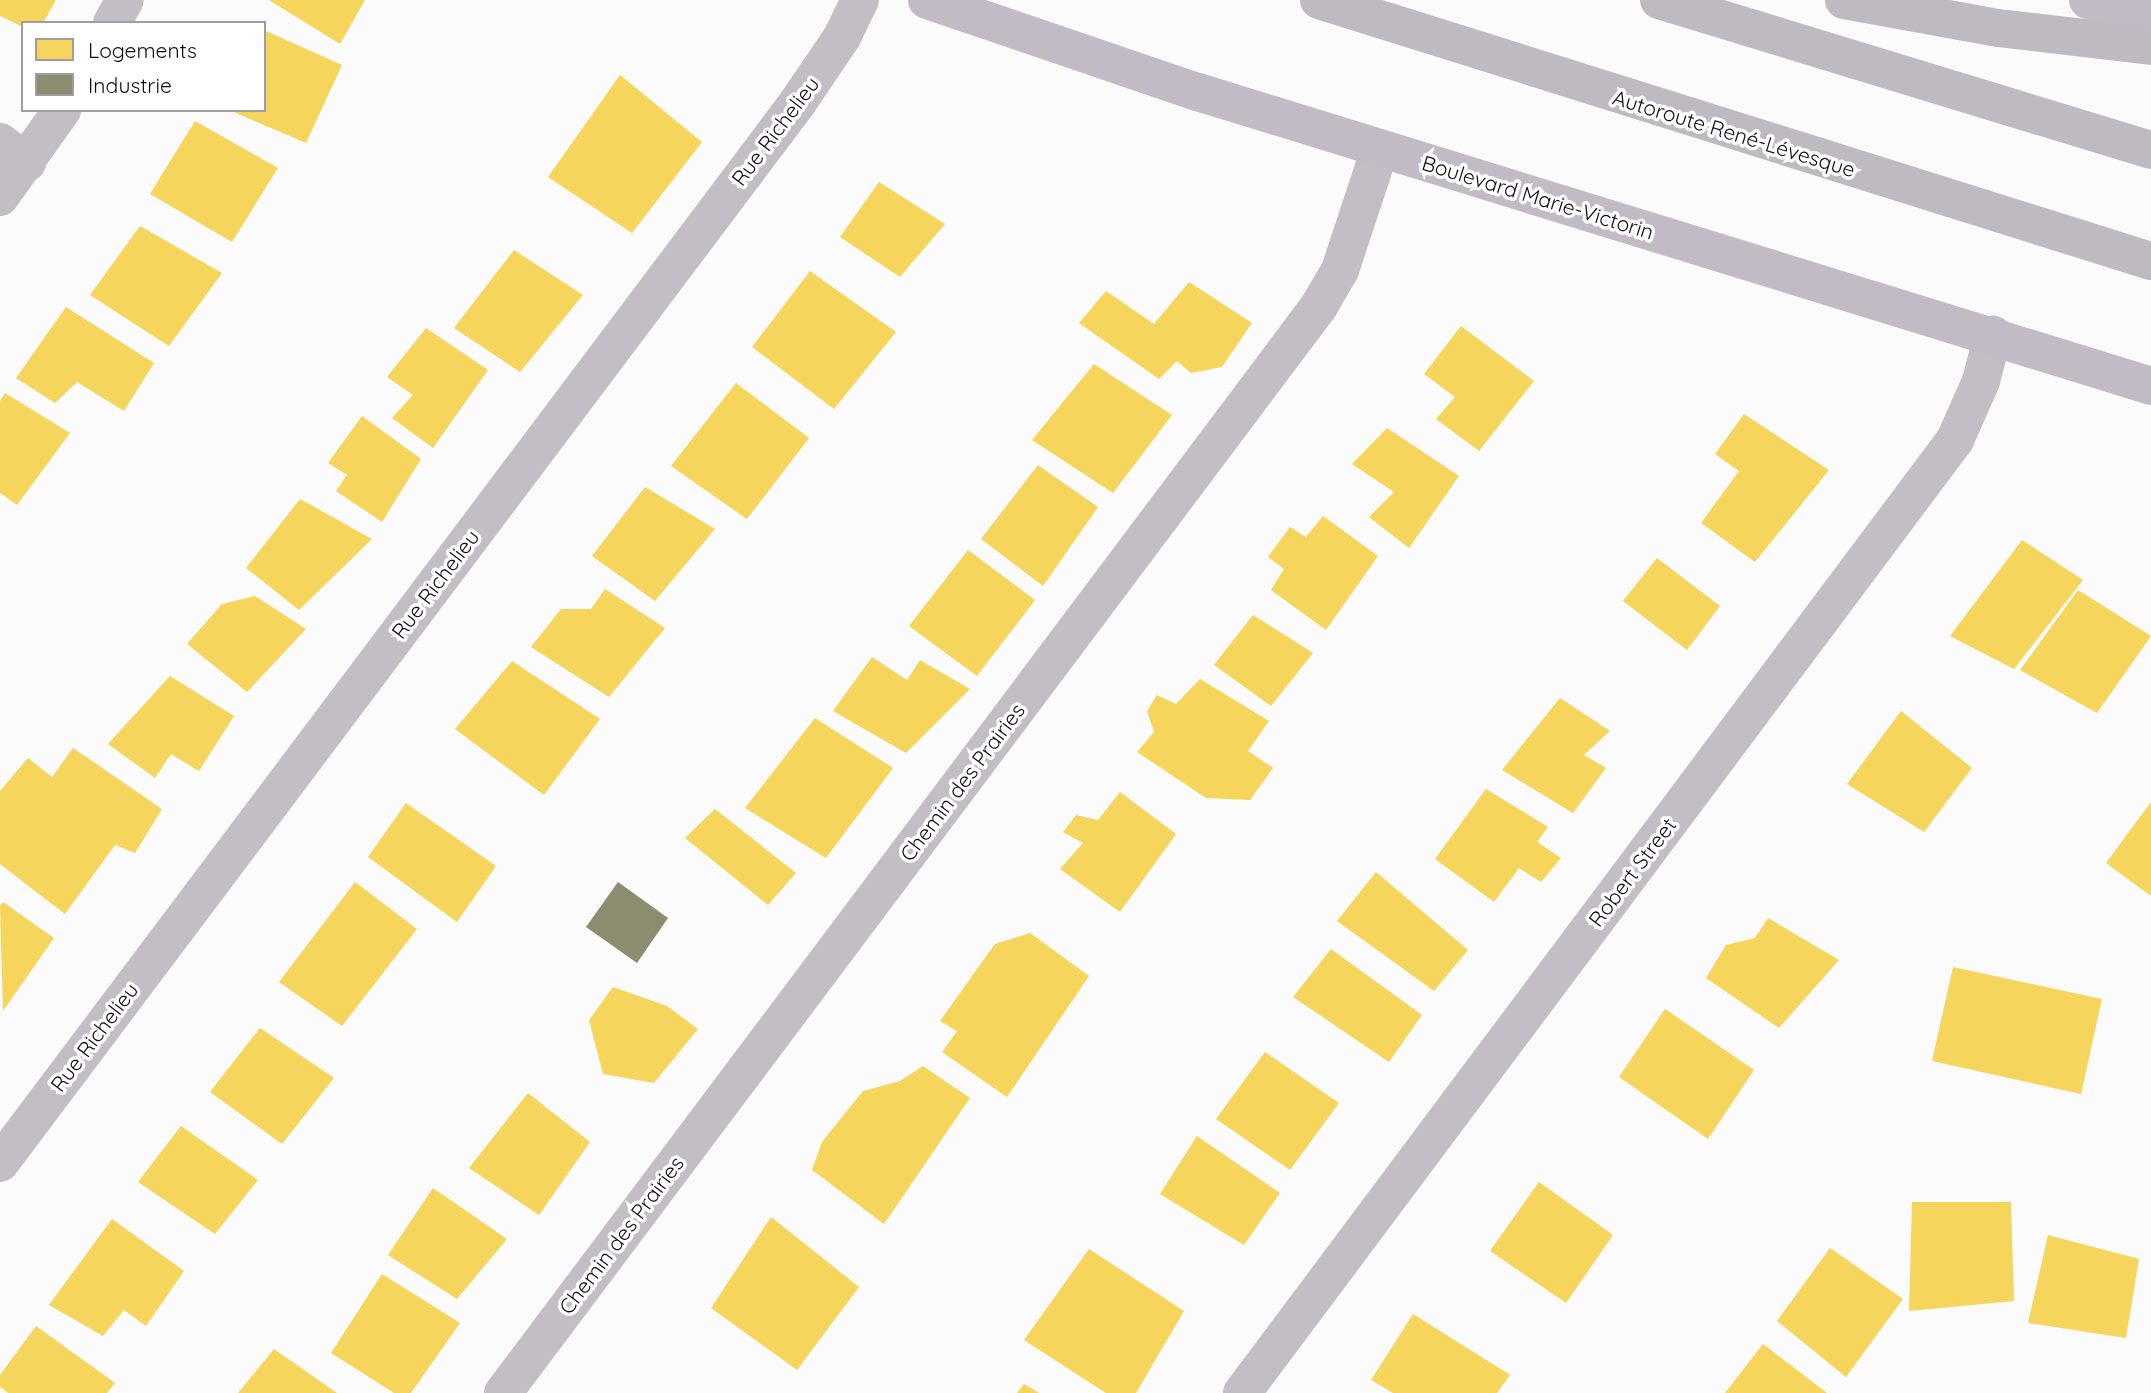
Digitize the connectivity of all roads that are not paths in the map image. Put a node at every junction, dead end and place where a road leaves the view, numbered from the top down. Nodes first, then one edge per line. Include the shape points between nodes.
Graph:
1 (125, 0) edge
2 (860, 0) edge
3 (926, 0) edge
4 (1320, 0) edge
5 (1659, 0) edge
6 (1844, 0) edge
7 (2088, 0) edge
8 (2151, 19) edge
9 (113, 21) edge
10 (2151, 46) edge
11 (60, 112) edge
12 (1380, 149) junction
13 (2151, 150) edge
14 (14, 152) edge
15 (0, 197) edge
16 (2151, 261) edge
17 (1993, 335) junction
18 (2151, 386) edge
19 (0, 1163) edge
20 (503, 1393) edge
21 (1242, 1393) edge

1 - 9 street
2 - 19 street, Rue Richelieu via 842,37 798,102
3 - 12 main road, Boulevard Marie-Victorin
4 - 16 highway, Autoroute René-Lévesque
5 - 13 highway
6 - 10 highway via 1998,28
7 - 8 main road
11 - 14 street
12 - 17 main road, Boulevard Marie-Victorin
12 - 20 street, Chemin des Prairies via 1340,270 1319,306
14 - 15 street
17 - 18 main road, Boulevard Marie-Victorin
17 - 21 street, Robert Street via 1981,381 1955,440

